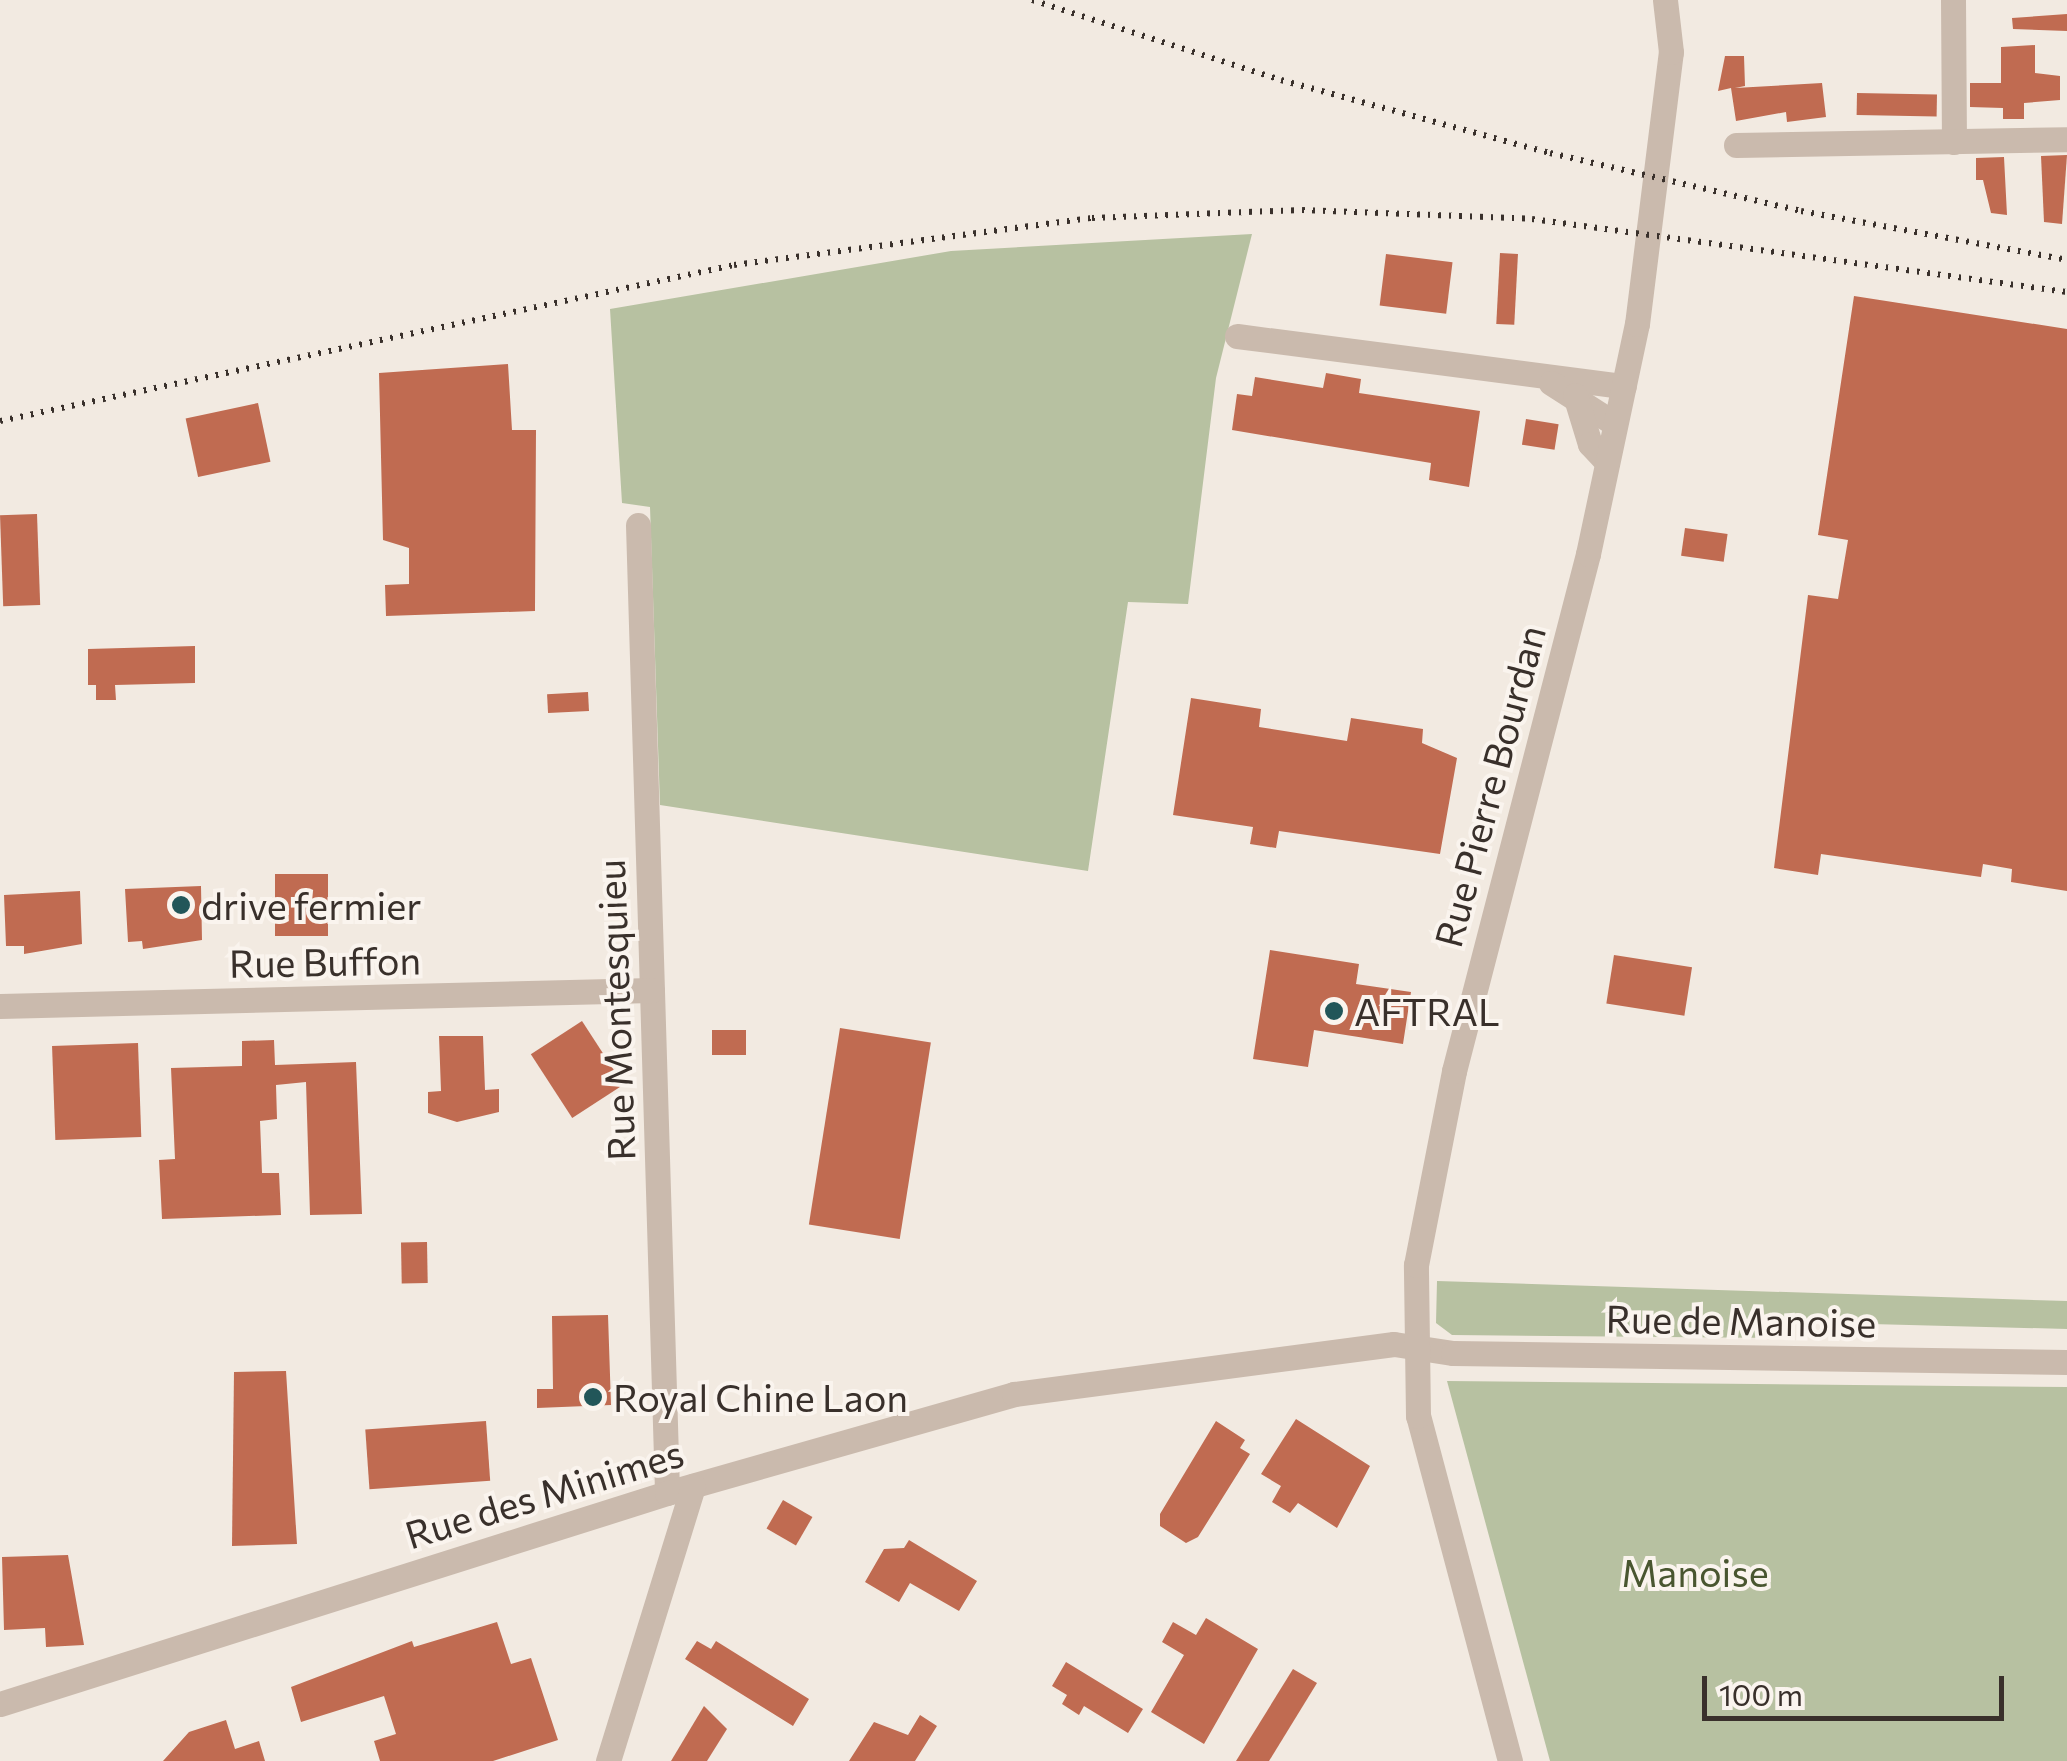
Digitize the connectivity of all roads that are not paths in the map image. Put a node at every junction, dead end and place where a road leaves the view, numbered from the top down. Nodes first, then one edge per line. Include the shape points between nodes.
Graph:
1 (1665, 0) edge
2 (1953, 0) edge
3 (2067, 139) edge
4 (1954, 142) junction
5 (1736, 145) dead end
6 (1237, 336) dead end
7 (1546, 381) junction
8 (1624, 386) junction
9 (1575, 395) junction
10 (1615, 424) junction
11 (1606, 462) junction
12 (638, 525) dead end
13 (652, 990) junction
14 (0, 1006) edge
15 (1414, 1347) junction
16 (2067, 1362) edge
17 (694, 1486) junction
18 (667, 1493) junction
19 (0, 1704) edge
20 (608, 1761) edge
21 (1510, 1761) edge

1 - 8 street, Rue Pierre Bourdan via 1671,52
2 - 4 street
3 - 4 street
4 - 5 street
6 - 7 street
7 - 8 street
7 - 9 street
8 - 10 street, Rue Pierre Bourdan
9 - 10 street
9 - 11 street via 1590,444
10 - 11 street, Rue Pierre Bourdan
11 - 15 street, Rue Pierre Bourdan via 1454,1070 1416,1265
12 - 13 street, Rue Montesquieu
13 - 14 street, Rue Buffon
13 - 18 street, Rue Montesquieu
15 - 16 street, Rue de Manoise
15 - 17 street, Rue des Minimes via 1014,1394
15 - 21 street, Rue Pierre Bourdan via 1418,1416
17 - 18 street, Rue des Minimes
17 - 20 street
18 - 19 street, Rue des Minimes

